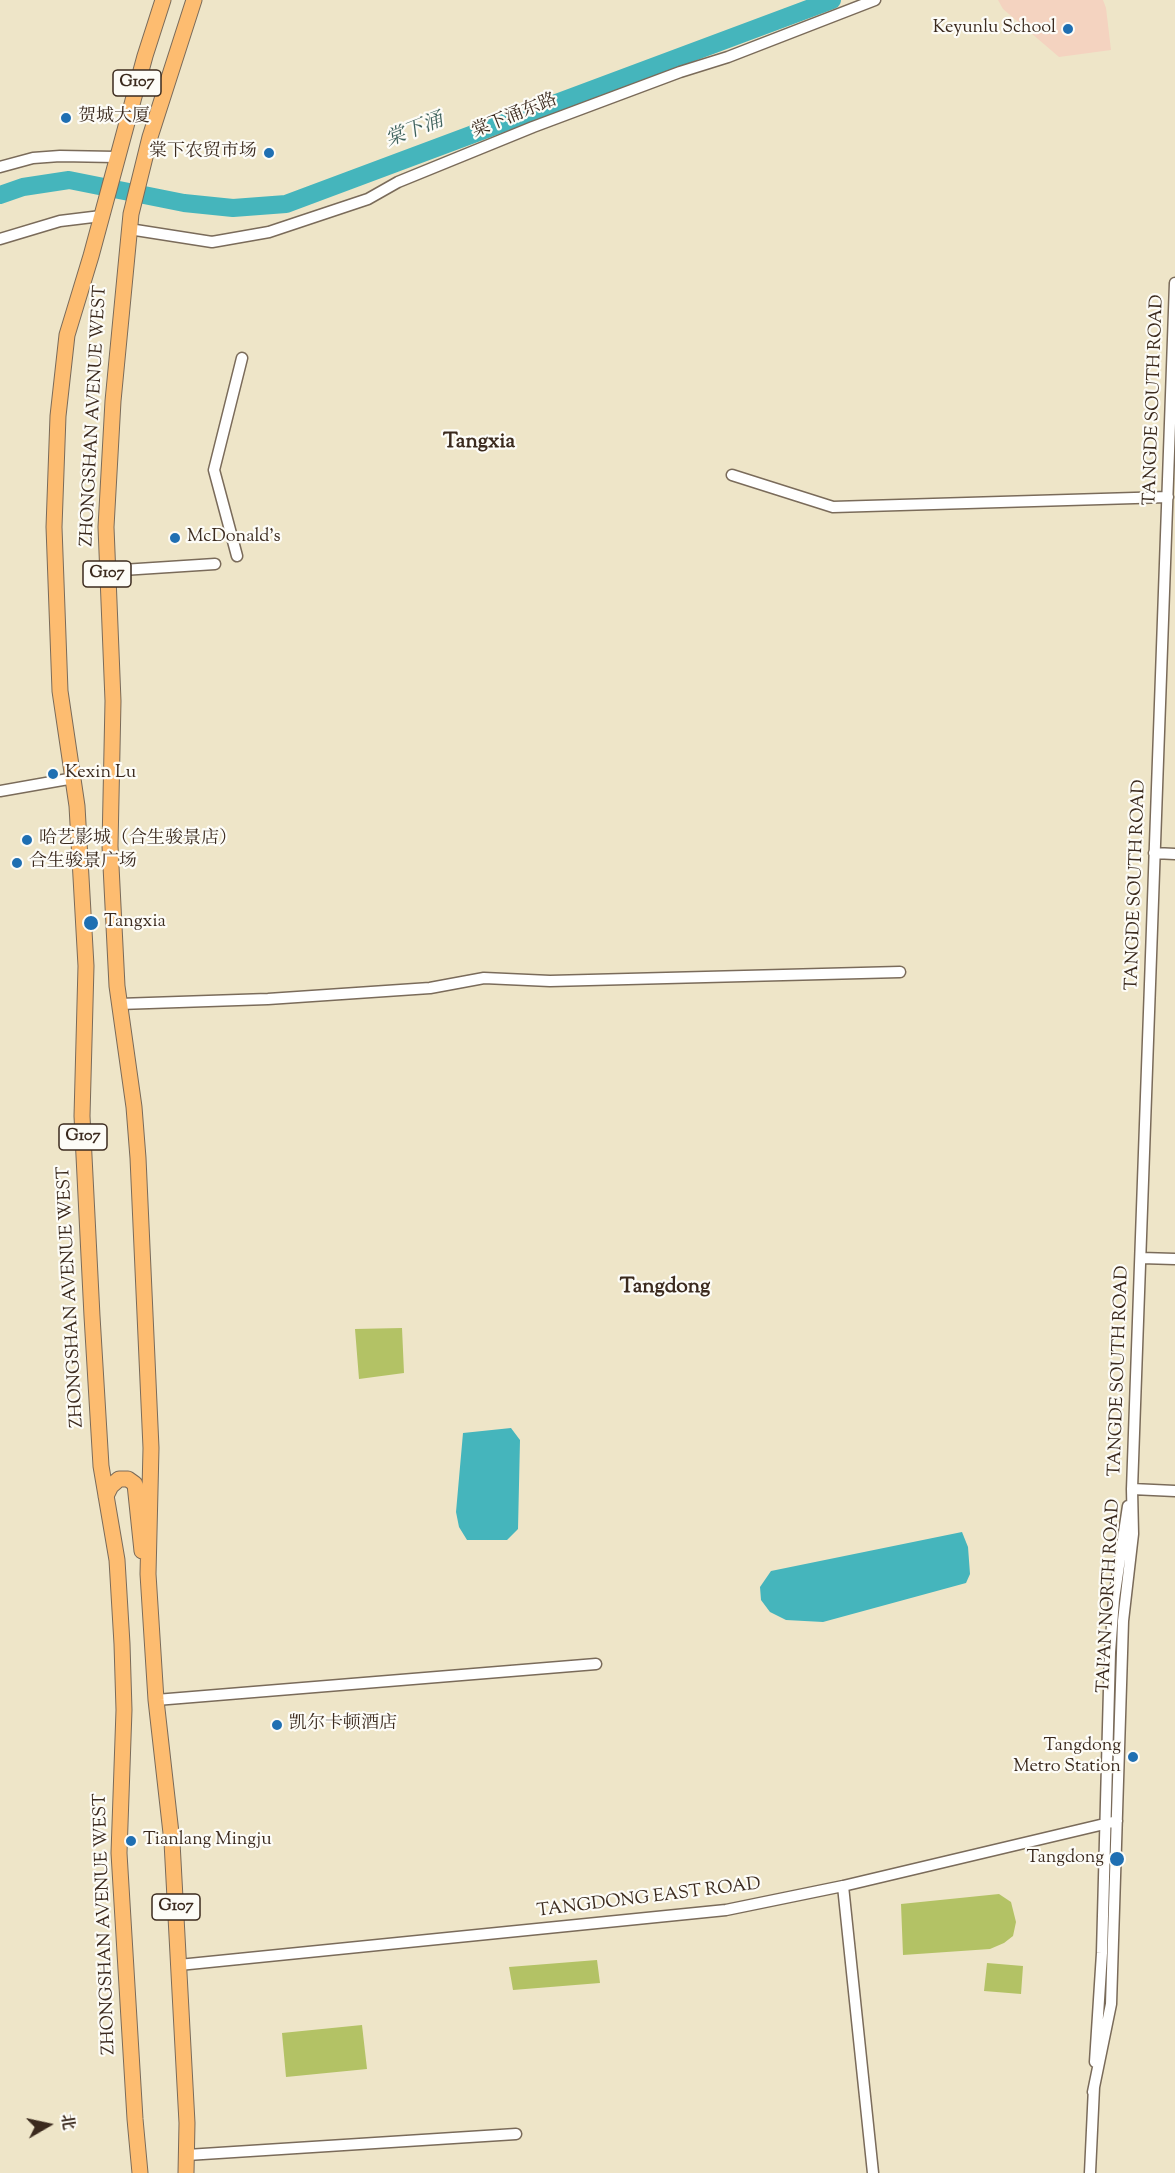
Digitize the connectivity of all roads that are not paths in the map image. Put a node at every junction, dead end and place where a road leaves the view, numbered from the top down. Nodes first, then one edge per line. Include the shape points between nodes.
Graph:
1 (163, 0) edge
2 (875, 0) edge
3 (194, 4) edge
4 (114, 162) junction
5 (0, 167) edge
6 (102, 212) junction
7 (130, 221) junction
8 (0, 239) edge
9 (1175, 283) edge
10 (242, 358) dead end
11 (1172, 466) edge
12 (732, 476) dead end
13 (1168, 496) junction
14 (237, 556) dead end
15 (215, 564) dead end
16 (107, 571) junction
17 (74, 778) junction
18 (0, 791) edge
19 (1154, 853) junction
20 (1175, 854) edge
21 (900, 972) dead end
22 (119, 1004) junction
23 (1141, 1258) junction
24 (1175, 1259) edge
25 (1132, 1489) junction
26 (1175, 1491) edge
27 (106, 1496) junction
28 (148, 1574) junction
29 (596, 1664) dead end
30 (156, 1700) junction
31 (1117, 1821) junction
32 (1105, 1823) junction
33 (843, 1886) junction
34 (178, 1965) junction
35 (1093, 2092) junction
36 (516, 2134) dead end
37 (187, 2155) junction
38 (140, 2173) edge
39 (186, 2173) edge
40 (873, 2173) edge
41 (1090, 2173) edge

1 - 4 highway, ZHONGSHAN AVENUE WEST / G107
2 - 7 street, 棠下涌东路 via 532,127 398,182 368,199 269,232 212,242
3 - 7 highway, ZHONGSHAN AVENUE WEST / G107 via 140,174
4 - 5 street via 51,156
4 - 6 highway, ZHONGSHAN AVENUE WEST / G107
6 - 8 street
6 - 17 highway, ZHONGSHAN AVENUE WEST / G107 via 67,335 55,479 54,568 60,691
7 - 16 highway, ZHONGSHAN AVENUE WEST / G107 via 110,442
9 - 11 street, TANGDE SOUTH ROAD
10 - 14 street via 214,470
11 - 13 street, TANGDE SOUTH ROAD
12 - 13 street via 833,507
13 - 19 street, TANGDE SOUTH ROAD
15 - 16 street
16 - 22 highway, ZHONGSHAN AVENUE WEST / G107 via 113,701 110,846
17 - 18 street
17 - 27 highway, ZHONGSHAN AVENUE WEST / G107 via 86,966 82,1116 100,1450
19 - 20 street
19 - 23 street, TANGDE SOUTH ROAD
21 - 22 street via 550,981 484,978 430,988
22 - 28 highway, ZHONGSHAN AVENUE WEST / G107 via 134,1107 144,1276 151,1448
23 - 24 street
23 - 25 street, TANGDE SOUTH ROAD
25 - 26 street
25 - 31 street, TAI'AN NORTH ROAD via 1133,1527 1123,1621
25 - 32 street, TAI'AN NORTH ROAD via 1112,1619
27 - 28 highway via 118,1479 135,1484
27 - 38 highway, ZHONGSHAN AVENUE WEST / G107 via 117,1560 122,1644 119,1853
28 - 30 highway, ZHONGSHAN AVENUE WEST / G107
29 - 30 street
30 - 34 highway, ZHONGSHAN AVENUE WEST / G107 via 171,1825
31 - 32 street, TANGDONG EAST ROAD
31 - 35 street, TAI'AN NORTH ROAD via 1111,2004
32 - 33 street, TANGDONG EAST ROAD
32 - 35 street, TAI'AN NORTH ROAD
33 - 34 street, TANGDONG EAST ROAD via 726,1910
33 - 40 street
34 - 37 highway, ZHONGSHAN AVENUE WEST / G107
35 - 41 street, TAI'AN NORTH ROAD
36 - 37 street
37 - 39 highway, ZHONGSHAN AVENUE WEST / G107

